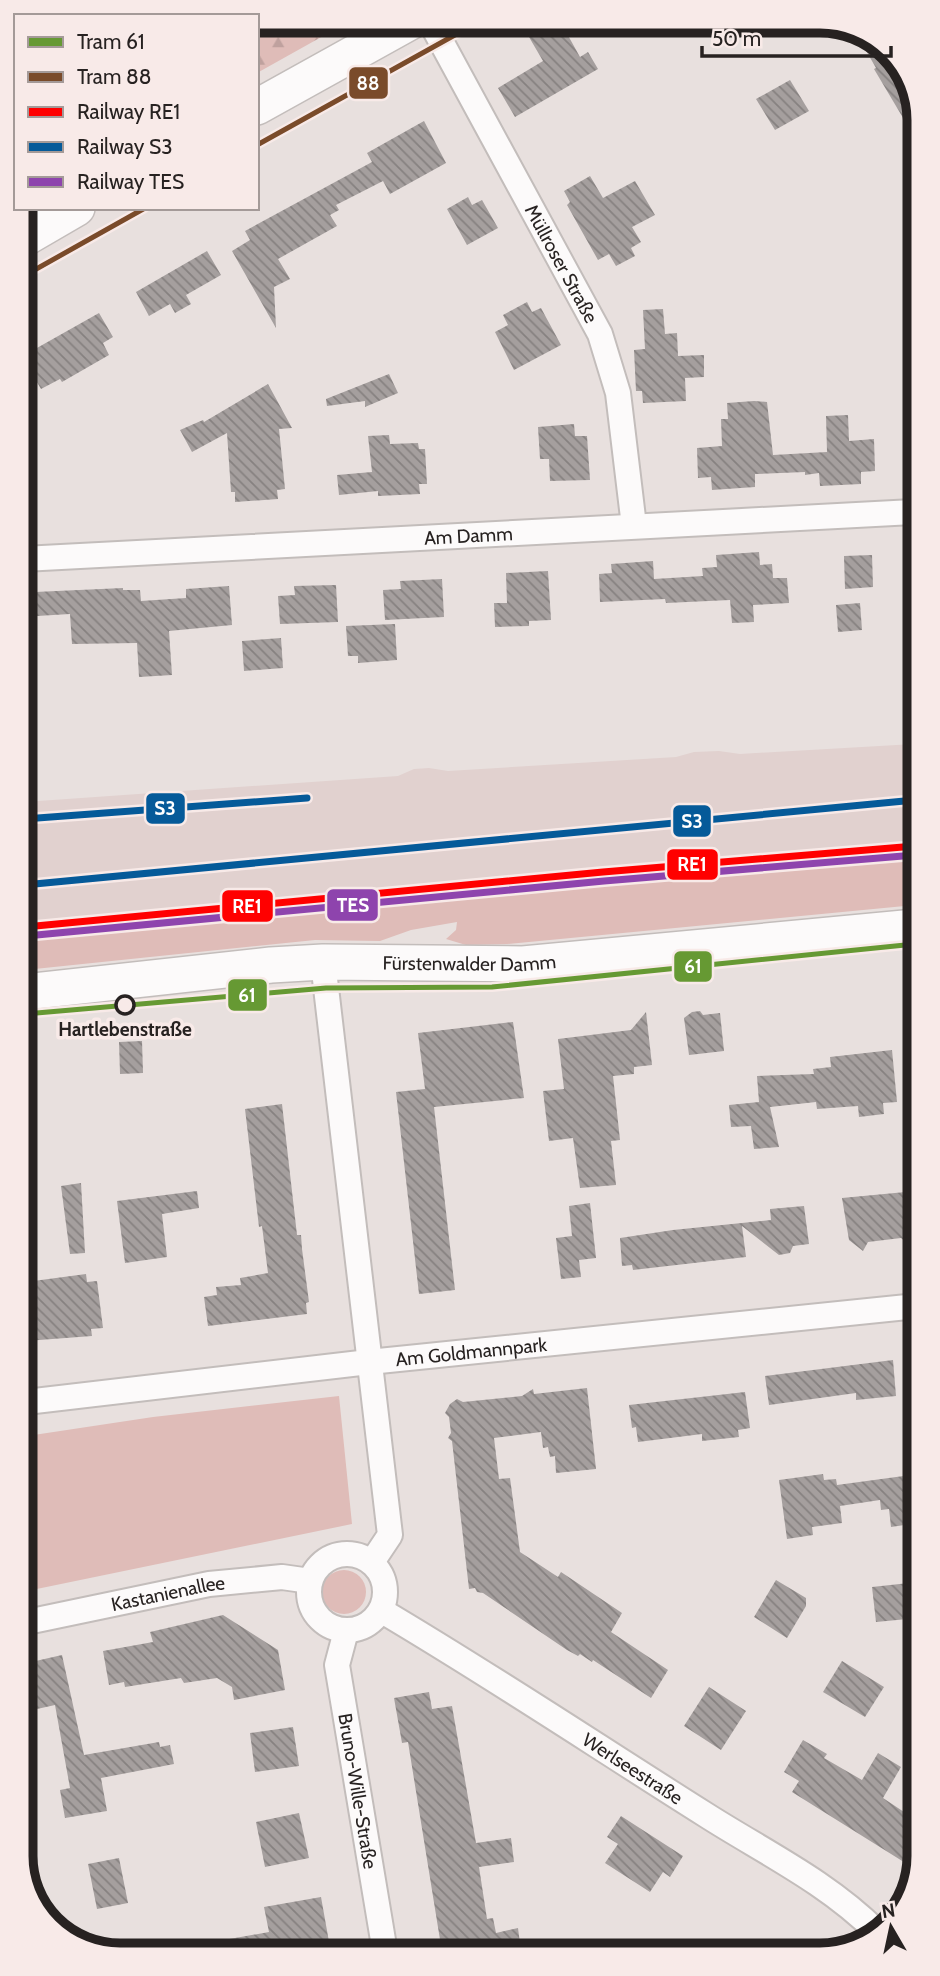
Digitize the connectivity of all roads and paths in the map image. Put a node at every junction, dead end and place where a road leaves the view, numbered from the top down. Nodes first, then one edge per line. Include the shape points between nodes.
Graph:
1 (390, 33) edge
2 (437, 33) edge
3 (259, 106) edge
4 (74, 210) edge
5 (33, 234) edge
6 (907, 512) edge
7 (634, 526) junction
8 (33, 558) edge
9 (907, 928) edge
10 (323, 962) junction
11 (33, 991) edge
12 (907, 1307) edge
13 (369, 1362) junction
14 (33, 1401) edge
15 (372, 1562) junction
16 (310, 1581) junction
17 (382, 1611) junction
18 (33, 1621) edge
19 (346, 1631) junction
20 (856, 1911) edge
21 (383, 1943) edge

1 - 3 main road
2 - 7 street, Müllroser Straße via 600,334 618,393
4 - 5 main road
6 - 7 street, Am Damm
7 - 8 street, Am Damm
9 - 10 main road, Fürstenwalder Damm via 523,964
10 - 11 main road, Fürstenwalder Damm
10 - 13 street
12 - 13 street, Am Goldmannpark
13 - 14 street, Am Goldmannpark
13 - 15 street via 390,1535
15 - 16 street via 355,1554 336,1555 320,1565
15 - 17 street via 383,1577 386,1595
16 - 18 street, Kastanienallee via 282,1577 209,1584
16 - 19 street via 309,1598 316,1615 329,1627
17 - 19 street via 366,1627
17 - 20 street, Werlseestraße via 806,1875
19 - 21 street, Bruno-Wille-Straße via 337,1665

